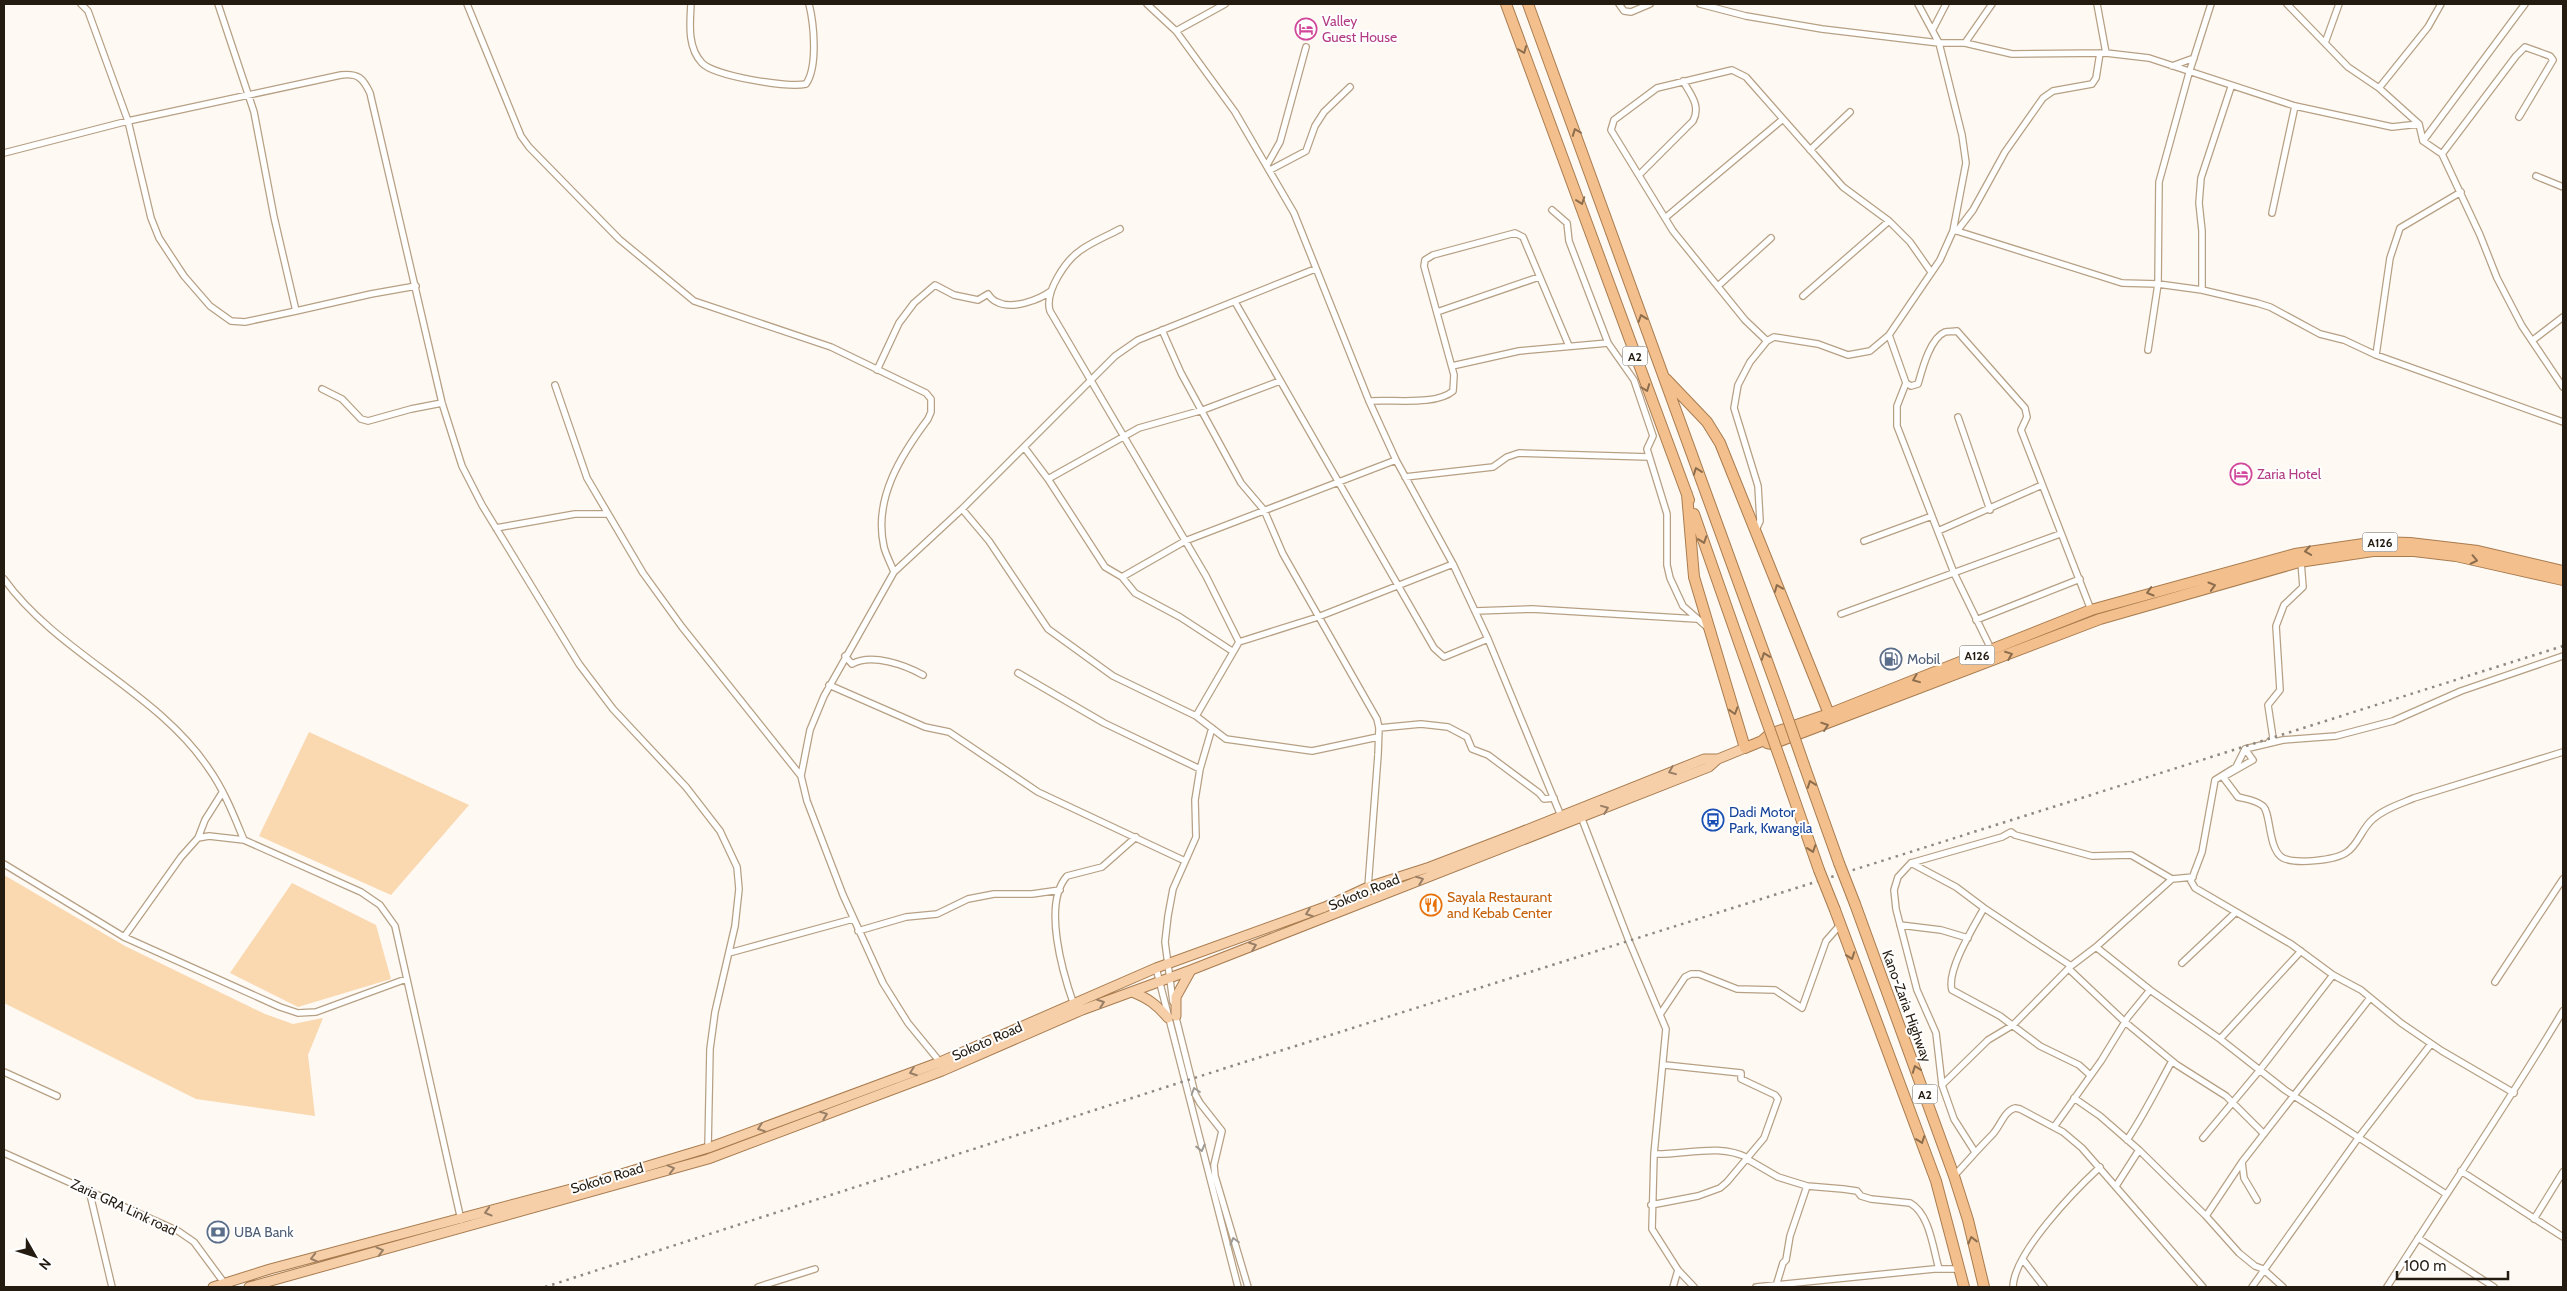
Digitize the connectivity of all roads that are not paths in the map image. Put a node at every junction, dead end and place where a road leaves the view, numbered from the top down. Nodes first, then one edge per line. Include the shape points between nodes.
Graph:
1 (81, 4) edge
2 (218, 4) edge
3 (467, 4) edge
4 (691, 4) edge
5 (809, 4) edge
6 (1225, 4) edge
7 (1506, 4) edge
8 (1528, 4) edge
9 (1619, 4) edge
10 (1650, 4) edge
11 (1700, 4) edge
12 (1918, 4) edge
13 (1946, 4) edge
14 (1992, 4) edge
15 (2097, 4) edge
16 (2211, 4) edge
17 (2287, 4) edge
18 (2339, 4) edge
19 (2441, 4) edge
20 (2525, 4) edge
21 (1149, 5) edge
22 (1933, 29) junction
23 (1176, 31) junction
24 (1939, 43) junction
25 (1965, 43) junction
26 (2325, 43) junction
27 (1306, 47) dead end
28 (2103, 53) junction
29 (2194, 58) junction
30 (2172, 66) junction
31 (2189, 73) junction
32 (1683, 81) junction
33 (1350, 87) dead end
34 (2231, 87) junction
35 (2379, 88) junction
36 (249, 95) junction
37 (2295, 106) junction
38 (1850, 112) dead end
39 (2519, 117) dead end
40 (1783, 119) junction
41 (128, 120) junction
42 (2419, 124) junction
43 (2423, 141) junction
44 (1810, 150) junction
45 (4, 153) edge
46 (2442, 154) junction
47 (1269, 168) junction
48 (1638, 175) junction
49 (2536, 176) dead end
50 (2563, 187) edge
51 (2460, 192) junction
52 (1552, 210) dead end
53 (2272, 213) dead end
54 (1665, 218) junction
55 (1889, 221) junction
56 (1120, 229) dead end
57 (1955, 231) junction
58 (1771, 238) dead end
59 (1315, 269) junction
60 (1931, 272) junction
61 (1539, 277) junction
62 (2158, 284) junction
63 (416, 286) junction
64 (1718, 286) junction
65 (1053, 289) junction
66 (2202, 290) junction
67 (1803, 296) dead end
68 (1235, 302) junction
69 (296, 311) junction
70 (1437, 312) junction
71 (2563, 317) edge
72 (1162, 330) junction
73 (1889, 335) junction
74 (2533, 340) junction
75 (1767, 341) junction
76 (1608, 343) junction
77 (1569, 346) junction
78 (2148, 350) dead end
79 (2376, 355) junction
80 (1452, 366) junction
81 (1660, 369) junction
82 (877, 370) junction
83 (1091, 381) junction
84 (1280, 381) junction
85 (1906, 383) junction
86 (556, 385) dead end
87 (2563, 387) edge
88 (322, 389) dead end
89 (1369, 401) junction
90 (442, 403) junction
91 (1203, 410) junction
92 (1958, 417) dead end
93 (2563, 422) edge
94 (1123, 436) junction
95 (1024, 447) junction
96 (1649, 457) junction
97 (1396, 460) junction
98 (1048, 478) junction
99 (1405, 478) junction
100 (1339, 481) junction
101 (2042, 485) junction
102 (1687, 494) junction
103 (962, 509) junction
104 (1264, 510) junction
105 (1990, 510) junction
106 (608, 514) junction
107 (1932, 516) junction
108 (496, 528) junction
109 (1755, 532) junction
110 (1938, 532) junction
111 (2060, 534) junction
112 (1185, 541) junction
113 (1864, 541) dead end
114 (2301, 562) junction
115 (1452, 564) junction
116 (2563, 571) edge
117 (894, 572) junction
118 (1954, 573) junction
119 (1122, 577) junction
120 (4, 579) edge
121 (1736, 579) junction
122 (2080, 579) junction
123 (2563, 580) edge
124 (1398, 585) junction
125 (1719, 585) junction
126 (2091, 610) junction
127 (1475, 612) junction
128 (1841, 614) dead end
129 (1318, 617) junction
130 (1697, 619) junction
131 (1976, 620) junction
132 (1710, 630) junction
133 (1488, 639) junction
134 (1238, 642) junction
135 (1991, 649) junction
136 (1232, 651) junction
137 (845, 656) junction
138 (2563, 656) edge
139 (1018, 673) dead end
140 (923, 675) dead end
141 (829, 685) junction
142 (1829, 714) junction
143 (1196, 716) junction
144 (1212, 728) junction
145 (1379, 728) junction
146 (1378, 737) junction
147 (1762, 741) junction
148 (2269, 742) junction
149 (1745, 748) junction
150 (2245, 750) junction
151 (2563, 752) edge
152 (1200, 769) junction
153 (801, 776) junction
154 (222, 793) junction
155 (1554, 798) junction
156 (1580, 814) junction
157 (1561, 816) junction
158 (1136, 837) junction
159 (198, 838) junction
160 (244, 840) junction
161 (1185, 862) junction
162 (1911, 863) junction
163 (4, 864) edge
164 (2193, 878) junction
165 (2172, 879) junction
166 (2563, 879) edge
167 (1368, 888) junction
168 (1060, 890) junction
169 (1984, 908) junction
170 (2235, 913) junction
171 (853, 919) junction
172 (1840, 925) junction
173 (1900, 925) junction
174 (858, 931) junction
175 (124, 937) junction
176 (1968, 938) junction
177 (2096, 948) junction
178 (2301, 951) junction
179 (729, 953) junction
180 (2182, 963) dead end
181 (1167, 965) junction
182 (1156, 968) junction
183 (2071, 968) junction
184 (1191, 970) junction
185 (2333, 975) junction
186 (1169, 978) junction
187 (406, 979) junction
188 (1159, 982) junction
189 (2495, 982) dead end
190 (2150, 990) junction
191 (1132, 992) junction
192 (2370, 998) junction
193 (1074, 1005) junction
194 (2563, 1011) edge
195 (1661, 1013) junction
196 (1172, 1017) junction
197 (2125, 1022) junction
198 (2013, 1025) junction
199 (2220, 1039) junction
200 (2431, 1044) junction
201 (2172, 1061) junction
202 (940, 1062) junction
203 (1664, 1065) junction
204 (2259, 1070) junction
205 (4, 1072) edge
206 (2090, 1075) junction
207 (1942, 1085) junction
208 (2514, 1093) junction
209 (57, 1096) dead end
210 (2294, 1096) junction
211 (2074, 1098) junction
212 (2232, 1101) junction
213 (2054, 1126) junction
214 (2264, 1134) junction
215 (2359, 1137) junction
216 (2203, 1138) dead end
217 (2127, 1140) junction
218 (708, 1148) junction
219 (2139, 1150) junction
220 (1975, 1152) junction
221 (4, 1153) edge
222 (1654, 1154) junction
223 (1748, 1159) junction
224 (2242, 1162) junction
225 (2100, 1167) junction
226 (2461, 1171) junction
227 (2563, 1172) edge
228 (1954, 1176) junction
229 (1807, 1186) junction
230 (2116, 1186) junction
231 (89, 1190) junction
232 (2446, 1194) junction
233 (2257, 1200) dead end
234 (1651, 1205) junction
235 (2206, 1216) junction
236 (2534, 1219) junction
237 (461, 1220) junction
238 (2563, 1237) edge
239 (2418, 1238) junction
240 (342, 1251) junction
241 (344, 1261) junction
242 (2024, 1261) junction
243 (815, 1269) dead end
244 (1939, 1269) junction
245 (2263, 1269) junction
246 (1678, 1270) junction
247 (1960, 1270) junction
248 (225, 1284) junction
249 (1776, 1286) junction
250 (112, 1287) edge
251 (212, 1287) edge
252 (249, 1287) edge
253 (758, 1287) edge
254 (1238, 1287) edge
255 (1248, 1287) edge
256 (1673, 1287) edge
257 (1694, 1287) edge
258 (1756, 1287) edge
259 (1964, 1287) edge
260 (1984, 1287) edge
261 (2012, 1287) edge
262 (2044, 1287) edge
263 (2203, 1287) edge
264 (2252, 1287) edge
265 (2283, 1287) edge
266 (2388, 1287) edge
267 (2494, 1287) edge

1 - 41 street via 88,11
2 - 36 street
3 - 82 street via 521,136 619,239 694,301 831,347
4 - 5 street via 689,32 702,63 745,78 800,86 810,79 814,46
6 - 23 street
7 -> 102 highway, A2
81 -> 8 highway, A2
9 - 10 street via 1624,11 1631,12
11 - 24 street via 1774,21
12 - 22 street
13 - 22 street
14 - 25 street
15 - 28 street
16 - 29 street
17 - 26 street
18 - 26 street
19 - 35 street via 2428,27
20 - 43 street
21 - 23 street
22 - 24 street
23 - 47 street via 1235,112
24 - 25 street
24 - 57 street via 1966,163
25 - 28 street via 2012,54
26 - 35 street via 2348,67
27 - 47 street via 1280,142
28 - 30 street via 2149,58
28 - 57 street via 2092,84 2053,91 2043,98 2005,152 1973,210
29 - 30 street
29 - 31 street
30 - 31 street
31 - 34 street
31 - 62 street via 2159,182
32 - 40 street via 1737,70
32 - 48 street via 1697,106 1697,113 1693,121
32 - 48 street via 1650,92 1611,123 1611,130
33 - 47 street via 1324,112 1306,151
34 - 37 street
34 - 66 street via 2201,178
35 - 42 street
36 - 41 street
36 - 63 street via 342,75 353,74 365,82
36 - 69 street
37 - 42 street via 2392,127
37 - 53 street
38 - 44 street
39 - 46 street via 2553,60 2525,48
40 - 44 street
40 - 54 street
41 - 45 street
41 - 69 street via 146,200 159,238 184,276 210,306 231,321 245,322
42 - 43 street
43 - 46 street
44 - 55 street via 1843,187
46 - 51 street
47 - 59 street via 1294,213
48 - 54 street
49 - 50 street
51 - 74 street via 2497,278
51 - 79 street via 2400,228 2390,258
52 - 76 street via 1567,223 1569,241
54 - 64 street
55 - 60 street via 1910,242
55 - 67 street
56 - 65 street via 1072,257
57 - 60 street
57 - 62 street via 2122,283
58 - 64 street
59 - 68 street
59 - 89 street
60 - 73 street
61 - 70 street
61 - 70 street via 1523,237 1515,233 1433,255 1425,260 1424,266
61 - 77 street
62 - 66 street
62 - 78 street
63 - 69 street
63 - 90 street
64 - 75 street
65 - 82 street via 1037,300 1008,304 998,303 988,294 978,300 934,285 914,303 900,323
65 - 83 street via 1048,299 1050,310
66 - 79 street via 2270,307 2301,326
68 - 72 street
68 - 84 street
70 - 80 street
71 - 74 street
72 - 83 street via 1138,340 1115,356
72 - 91 street via 1181,373
73 - 75 street via 1870,351 1857,355 1781,337
73 - 85 street
74 - 87 street
75 - 109 street via 1740,379 1734,401 1758,486 1760,521
76 - 77 street
76 - 96 street via 1634,380 1653,436 1647,449
77 - 80 street via 1519,351
79 - 93 street
80 - 89 street via 1454,386 1447,396 1415,401
81 - 109 highway via 1714,432
121 -> 81 highway, A2
82 - 117 street via 926,393 932,405 928,419 897,466 888,488 884,546
83 - 94 street
83 - 95 street
84 - 91 street
84 - 100 street
85 - 101 street via 1911,386 1918,384 1927,353 1936,339 1944,332 1957,331 2025,408 2027,417 2021,430
85 - 107 street via 1897,406 1897,426
86 - 106 street via 587,478
88 - 90 street via 342,398 361,419 368,421
89 - 97 street
90 - 108 street via 462,466
91 - 94 street
91 - 104 street via 1241,482
92 - 105 street
94 - 98 street
94 - 112 street
95 - 98 street
95 - 103 street
96 - 99 street via 1519,453 1493,467
96 - 130 street via 1667,514 1670,578 1683,606
97 - 99 street
97 - 100 street
98 - 119 street via 1105,567
99 - 115 street
100 - 104 street
100 - 124 street
101 - 105 street
101 - 111 street
102 -> 125 highway, A2
102 - 132 highway via 1694,577
103 - 117 street
103 - 143 street via 989,541 1048,629 1113,676
104 - 112 street
104 - 129 street via 1283,554
105 - 110 street
106 - 108 street via 575,514
106 - 153 street via 643,573 682,627
107 - 110 street
107 - 113 street
108 - 179 street via 579,664 613,709 686,787 729,846 737,867 739,889
142 -> 109 highway
110 - 118 street
111 - 118 street
111 - 122 street
112 - 119 street
112 - 134 street
114 -> 123 highway, A126 via 2373,551 2414,551 2456,556
147 -> 114 highway, A126 via 1772,744 1832,723 2100,619
114 - 148 street via 2302,587 2284,605 2276,626 2280,690 2268,705 2273,738
115 - 124 street
115 - 127 street
116 -> 126 highway, A126 via 2443,546 2377,542 2294,554
117 - 137 street
118 - 128 street
118 - 131 street
119 - 136 street via 1135,593
120 - 154 street via 30,611 174,728 209,768
121 - 125 highway
228 -> 121 highway, Kano-Zaria Highway / A2, bridge
122 - 126 street
122 - 131 street
124 - 129 street
124 - 133 street via 1440,655 1444,657
125 -> 172 highway, A2, bridge
126 - 135 highway, A126
127 - 130 street via 1532,609
127 - 133 street
129 - 134 street
129 - 145 street via 1377,719
130 - 132 street
131 - 135 street
132 -> 149 highway
133 - 155 street
134 - 136 street
135 -> 142 highway, A126
136 - 143 street
137 - 140 street via 852,664 859,660 891,664
137 - 141 street
138 - 148 street via 2461,691 2392,721 2336,736
139 - 152 street via 1104,723
141 - 153 street via 810,730
141 - 158 street via 925,726 949,732 1038,792
142 - 147 highway, A126 via 1770,734
143 - 144 street
144 - 146 street via 1226,739 1312,752
144 - 152 street
145 - 146 street
145 - 155 street via 1421,724 1448,727 1467,737 1472,749 1488,755 1544,799
146 - 167 street
147 - 149 highway, A126
148 - 150 street
149 - 156 main road, Sokoto Road via 1718,759 1704,759
150 - 151 street via 2253,760 2223,777 2238,797 2263,806 2278,854 2282,858 2299,861 2347,852 2373,819 2414,798
150 - 164 street via 2236,767 2215,780 2202,852
152 - 161 street via 1195,800 1197,830
153 - 171 street via 807,801
154 - 159 street
154 - 160 street
155 - 157 street
156 - 157 main road, Sokoto Road
184 -> 156 main road, Sokoto Road
156 - 195 street
157 - 167 main road, Sokoto Road
158 - 161 street
158 - 168 street via 1102,867 1067,876
159 - 160 street via 219,836
159 - 175 street
160 - 187 street via 361,892 380,904 395,926
161 - 181 street via 1173,889 1168,916
162 - 165 street via 2011,832 2092,856 2131,856
162 - 169 street via 1956,887
162 - 173 street via 1895,884
163 - 175 street
164 - 165 street
164 - 170 street via 2195,888
165 - 177 street
166 - 189 street
167 -> 181 main road, Sokoto Road
168 - 174 street via 968,898 937,914 906,917
168 - 193 street via 1056,910 1061,962
169 - 176 street
169 - 183 street
170 - 178 street
170 - 180 street
171 - 174 street
171 - 179 street
172 - 195 street via 1826,941 1802,1008 1775,990 1733,988 1691,974
172 -> 247 highway, A2 via 1936,1181
173 - 176 street via 1941,930
173 - 207 street via 1917,990 1936,1033
174 - 202 street via 883,983 908,1022
175 - 187 street via 298,1013 316,1012
176 - 198 street via 1952,976 1952,990
177 - 183 street
177 - 190 street
178 - 185 street
178 - 199 street
179 - 218 street via 714,1012 710,1049
181 - 182 main road, Sokoto Road
181 - 186 street
182 - 188 street
182 - 193 main road, Sokoto Road
183 - 197 street
183 - 198 street
184 - 186 main road, Sokoto Road
184 - 196 main road via 1176,997
185 - 192 street
185 - 204 street
186 - 188 main road, Sokoto Road
186 - 196 street
187 - 237 street
188 - 191 main road, Sokoto Road
188 - 196 street
190 - 197 street
190 - 199 street
191 - 196 main road via 1146,997
241 -> 191 main road, Sokoto Road via 708,1159 942,1071 1039,1027
192 - 200 street
192 - 210 street
193 - 202 main road, Sokoto Road
194 - 208 street
195 - 203 street via 1666,1030
196 -> 254 street
255 -> 196 street via 1215,1176 1214,1164 1222,1131 1195,1094
197 - 201 street
197 - 206 street
198 - 206 street via 2040,1046 2078,1065
198 - 207 street via 1988,1040
199 - 204 street
200 - 208 street
200 - 215 street
201 - 212 street
201 - 217 street via 2145,1114
202 -> 218 main road, Sokoto Road
203 - 222 street
203 - 223 street via 1741,1073 1742,1079 1775,1095 1778,1099 1770,1124
204 - 210 street
204 - 212 street
205 - 209 street
206 - 211 street
207 - 220 street via 1954,1120
208 - 226 street
210 - 214 street
210 - 215 street
211 - 213 street
211 - 217 street
212 - 214 street
212 - 216 street
213 - 220 street via 2012,1108
213 - 225 street
214 - 224 street
215 - 232 street
215 - 245 street
217 - 219 street
218 -> 237 main road, Sokoto Road
219 - 230 street
219 - 235 street
220 - 228 street
221 - 231 street, Zaria GRA Link road
222 - 223 street via 1726,1150
222 - 234 street
223 - 229 street via 1778,1177
223 - 234 street via 1720,1188 1698,1196
224 - 233 street via 2244,1178
224 - 235 street
225 - 230 street
225 - 242 street via 2074,1192 2034,1242
226 - 232 street
226 - 236 street
227 - 236 street
260 -> 228 highway, Kano-Zaria Highway / A2
229 - 244 street via 1843,1189 1871,1199 1916,1206 1931,1236
229 - 249 street
230 - 263 street
231 - 248 street, Zaria GRA Link road via 178,1231 194,1242
231 - 250 street
232 - 239 street
234 - 246 street via 1652,1229
235 - 245 street via 2239,1253
236 - 238 street
237 - 240 main road, Sokoto Road
239 - 266 street
239 - 267 street
240 - 241 main road
240 -> 248 main road, Sokoto Road
241 - 252 main road, Sokoto Road
242 - 261 street via 2014,1276
242 - 262 street
243 - 253 street
244 - 247 street
244 - 249 street via 1838,1277
245 - 264 street
245 - 265 street
246 - 256 street
246 - 257 street
247 - 259 highway, A2
248 - 251 main road, Sokoto Road
249 - 258 street

